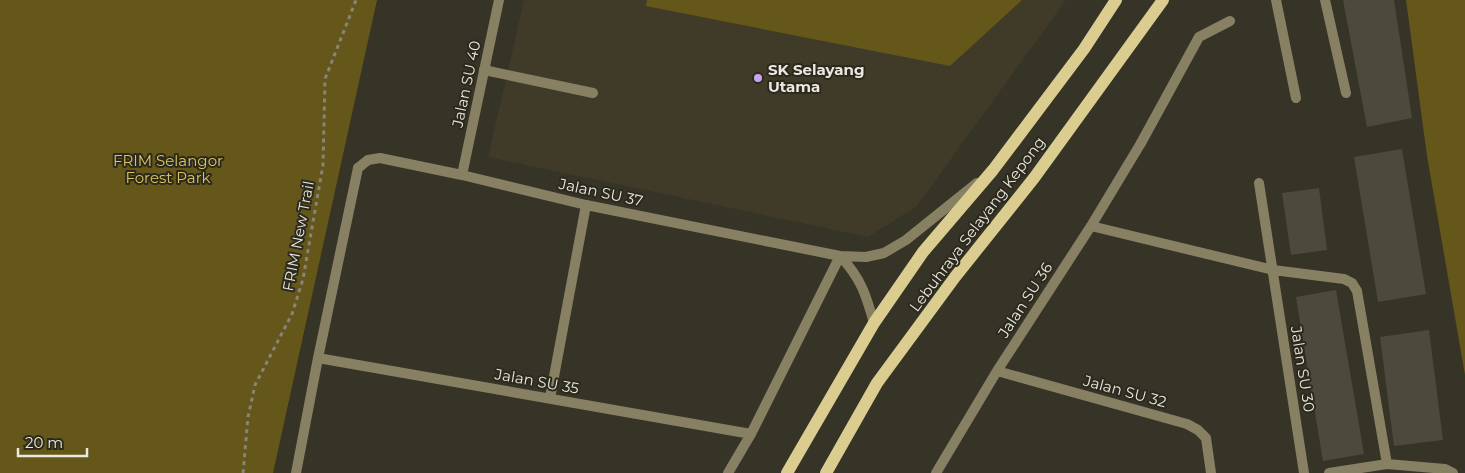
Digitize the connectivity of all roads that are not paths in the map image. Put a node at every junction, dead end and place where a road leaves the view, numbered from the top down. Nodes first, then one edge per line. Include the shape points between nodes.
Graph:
1 (499, 0) edge
2 (1117, 0) edge
3 (1162, 0) edge
4 (1276, 0) edge
5 (1325, 0) edge
6 (1230, 21) dead end
7 (484, 70) junction
8 (593, 93) dead end
9 (1346, 93) dead end
10 (1296, 98) dead end
11 (993, 170) junction
12 (462, 174) junction
13 (1260, 183) dead end
14 (586, 205) junction
15 (1091, 226) junction
16 (840, 256) junction
17 (1273, 270) junction
18 (874, 323) junction
19 (318, 358) junction
20 (997, 371) junction
21 (550, 398) junction
22 (751, 434) junction
23 (1387, 464) junction
24 (296, 473) edge
25 (728, 473) edge
26 (787, 473) edge
27 (826, 473) edge
28 (936, 473) edge
29 (1211, 473) edge
30 (1304, 473) edge
31 (1329, 473) edge
32 (1453, 473) edge

1 - 7 street, Jalan SU 40
2 - 11 main road, Lebuhraya Selayang Kepong
3 - 27 main road, Lebuhraya Selayang Kepong via 1034,178 955,277 877,383
4 - 10 street
5 - 9 street
6 - 15 street, Jalan SU 36 via 1200,37
7 - 8 street
7 - 12 street, Jalan SU 40
11 - 16 street, Jalan SU 37 via 892,249 866,257
11 - 18 main road, Lebuhraya Selayang Kepong via 923,252
12 - 14 street, Jalan SU 37
12 - 19 street, Jalan SU 37 via 380,158 368,160 358,168
13 - 17 street, Jalan SU 30
14 - 16 street, Jalan SU 37
14 - 21 street
15 - 17 street
15 - 20 street, Jalan SU 36
16 - 18 street via 860,281
16 - 22 street
17 - 23 street via 1344,279 1352,282 1357,290
17 - 30 street, Jalan SU 30
18 - 26 main road, Lebuhraya Selayang Kepong
19 - 21 street, Jalan SU 35
19 - 24 street
20 - 28 street, Jalan SU 36
20 - 29 street, Jalan SU 32 via 1187,424 1206,438
21 - 22 street, Jalan SU 35
22 - 25 street
23 - 31 street
23 - 32 street via 1445,469

